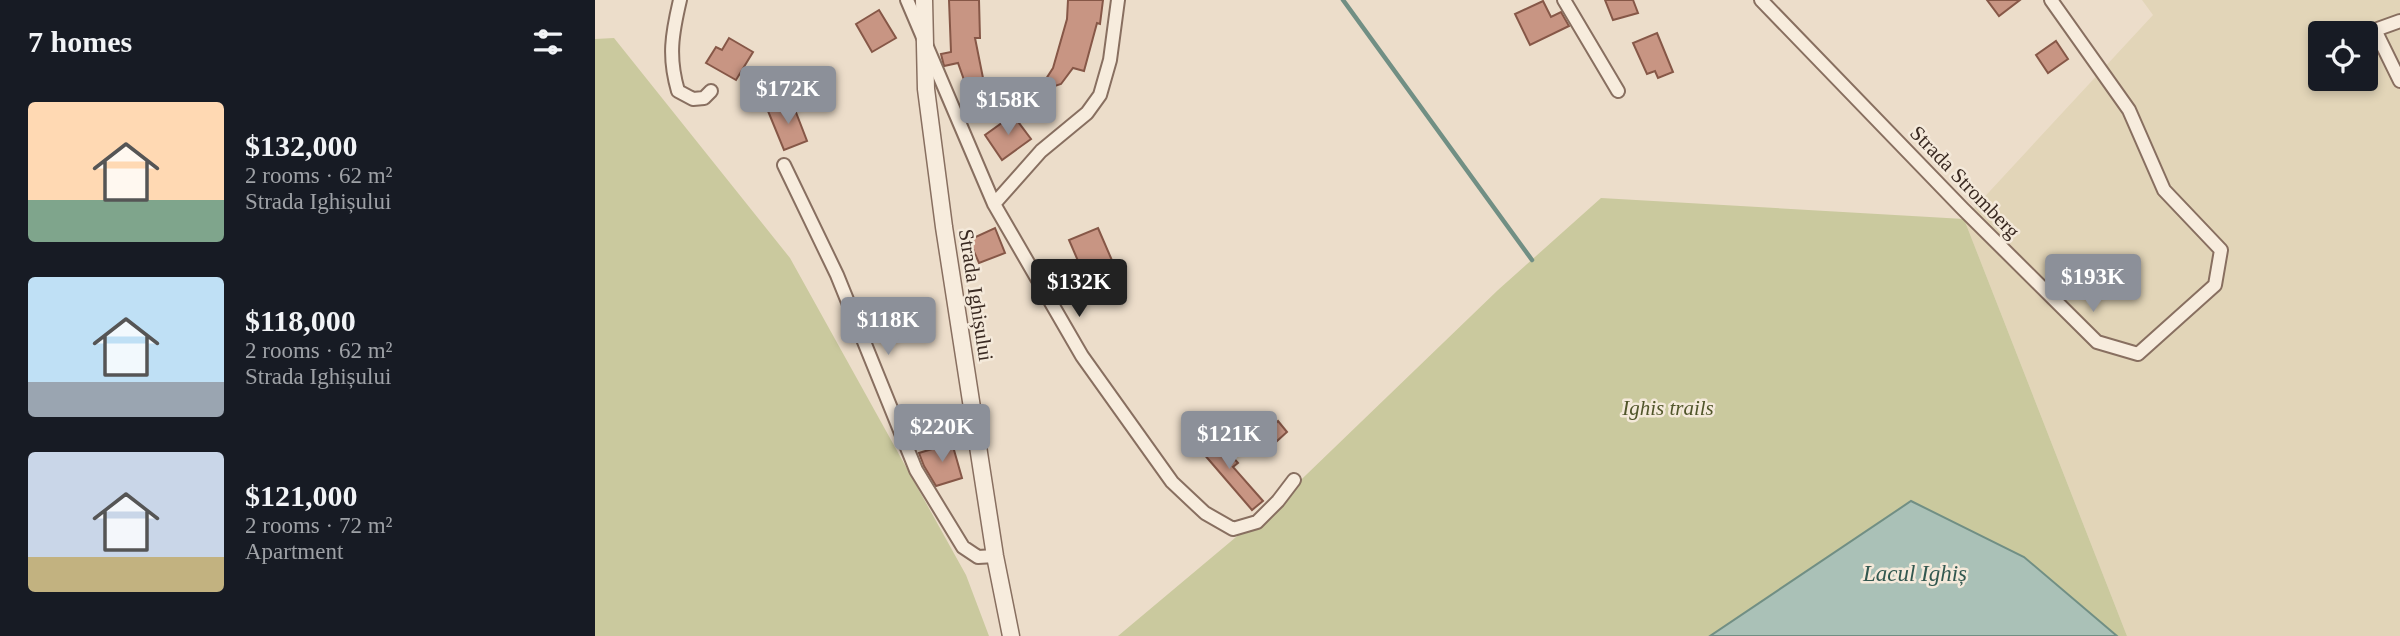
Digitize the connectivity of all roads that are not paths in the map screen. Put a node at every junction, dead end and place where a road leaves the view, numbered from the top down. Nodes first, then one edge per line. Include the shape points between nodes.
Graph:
1 (680, 0) edge
2 (907, 0) edge
3 (924, 0) edge
4 (1118, 0) edge
5 (1564, 0) edge
6 (1761, 0) edge
7 (2051, 0) edge
8 (2400, 21) edge
9 (926, 44) junction
10 (2400, 81) edge
11 (711, 91) dead end
12 (1618, 91) dead end
13 (784, 165) dead end
14 (995, 204) junction
15 (1294, 480) dead end
16 (995, 556) junction
17 (1011, 636) edge

1 - 11 street via 671,66 678,91 693,99 704,98
2 - 9 street
3 - 9 street, Strada Ighișului
4 - 14 street via 1111,60 1100,95 1087,113 1041,151
5 - 12 street
6 - 7 street, Strada Stromberg via 2097,342 2138,355 2215,285 2221,250 2164,190 2129,110
8 - 10 street via 2375,30
9 - 14 street
9 - 16 street, Strada Ighișului via 926,89
13 - 16 street via 837,275 916,470 963,547 978,557
14 - 15 street via 1081,356 1172,482 1205,513 1233,529 1257,522
16 - 17 street, Strada Ighișului

